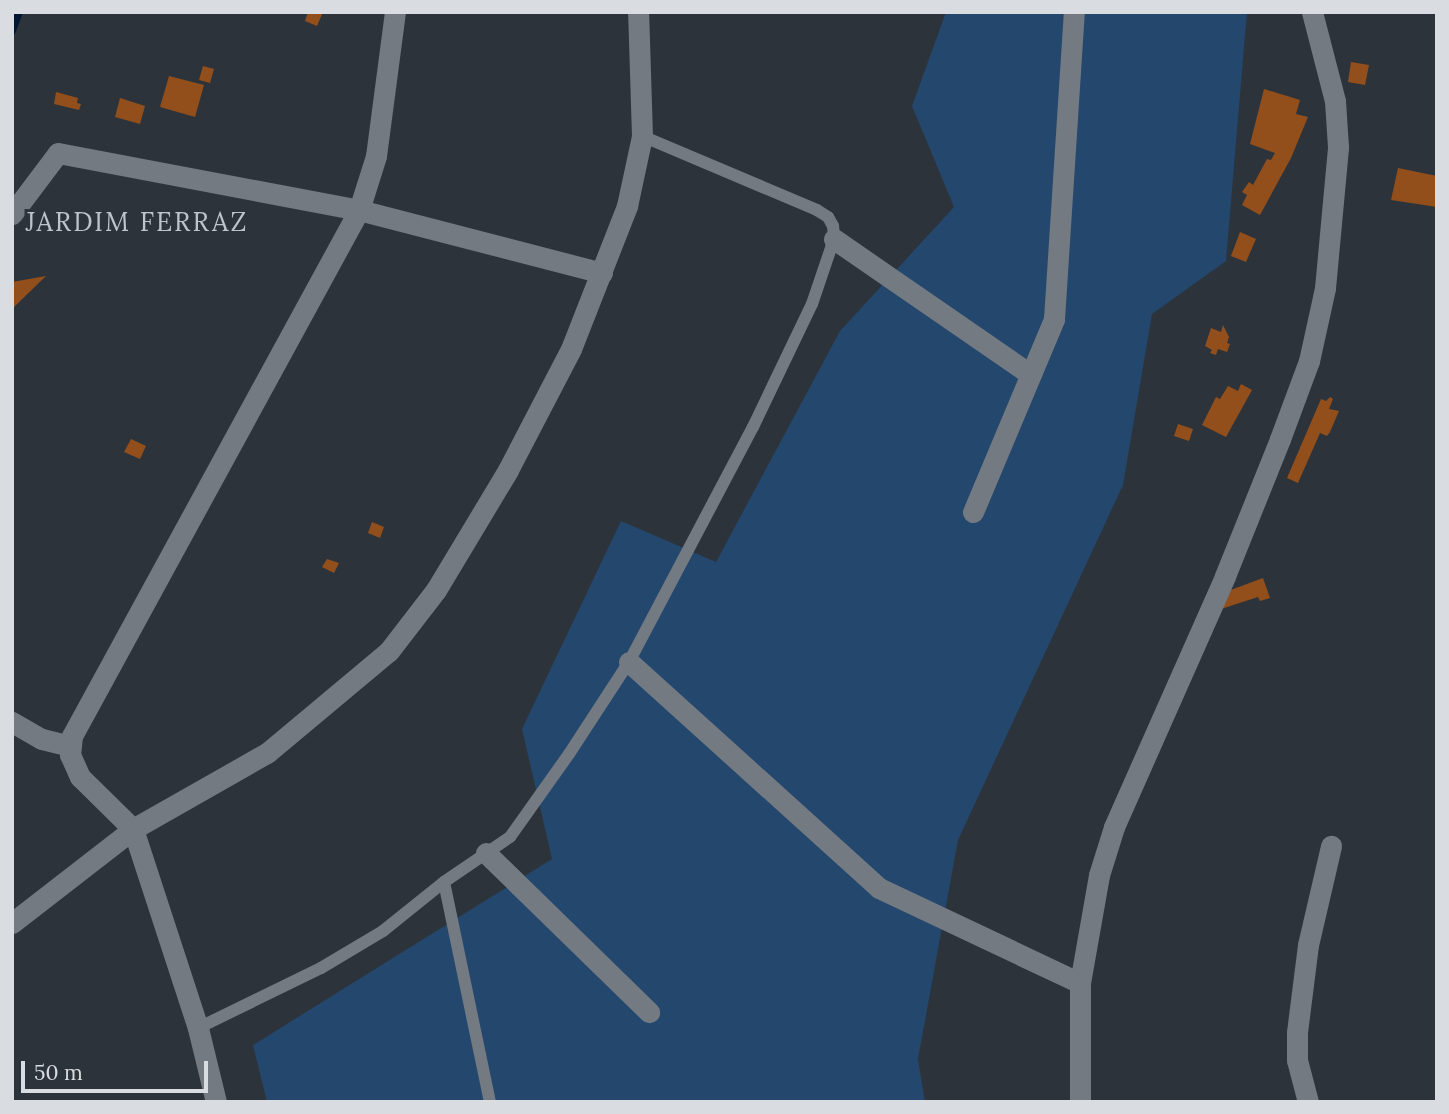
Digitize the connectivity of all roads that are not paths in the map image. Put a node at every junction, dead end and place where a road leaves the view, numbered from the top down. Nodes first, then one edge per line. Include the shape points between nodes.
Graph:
1 (396, 12) edge
2 (638, 12) edge
3 (1074, 12) edge
4 (1312, 12) edge
5 (642, 136) junction
6 (359, 210) junction
7 (12, 214) edge
8 (834, 239) junction
9 (602, 273) junction
10 (1031, 374) junction
11 (973, 512) dead end
12 (629, 662) junction
13 (12, 722) edge
14 (70, 746) junction
15 (133, 829) junction
16 (1331, 846) dead end
17 (486, 853) junction
18 (444, 882) junction
19 (12, 923) edge
20 (1080, 983) junction
21 (649, 1012) dead end
22 (198, 1028) junction
23 (216, 1102) edge
24 (490, 1102) edge
25 (1080, 1102) edge
26 (1308, 1102) edge

1 - 6 street via 376,156
2 - 5 street
3 - 10 street via 1054,319
4 - 20 street via 1335,101 1338,147 1325,288 1310,361 1225,576 1114,827 1098,875
5 - 8 lane via 817,210 828,216
5 - 9 street via 626,206
6 - 7 street via 58,153
6 - 9 street
6 - 14 street
8 - 10 street
8 - 12 lane via 812,304 753,427
9 - 15 street via 571,349 508,470 436,590 389,651 267,753
10 - 11 street
12 - 17 lane via 510,837
12 - 20 street via 879,888
13 - 14 street via 42,739
14 - 15 street via 80,777
15 - 19 street
15 - 22 street
16 - 26 street via 1308,945 1297,1032 1297,1060
17 - 18 lane
17 - 21 street
18 - 22 lane via 383,931 321,968
18 - 24 lane
20 - 25 street
22 - 23 street

